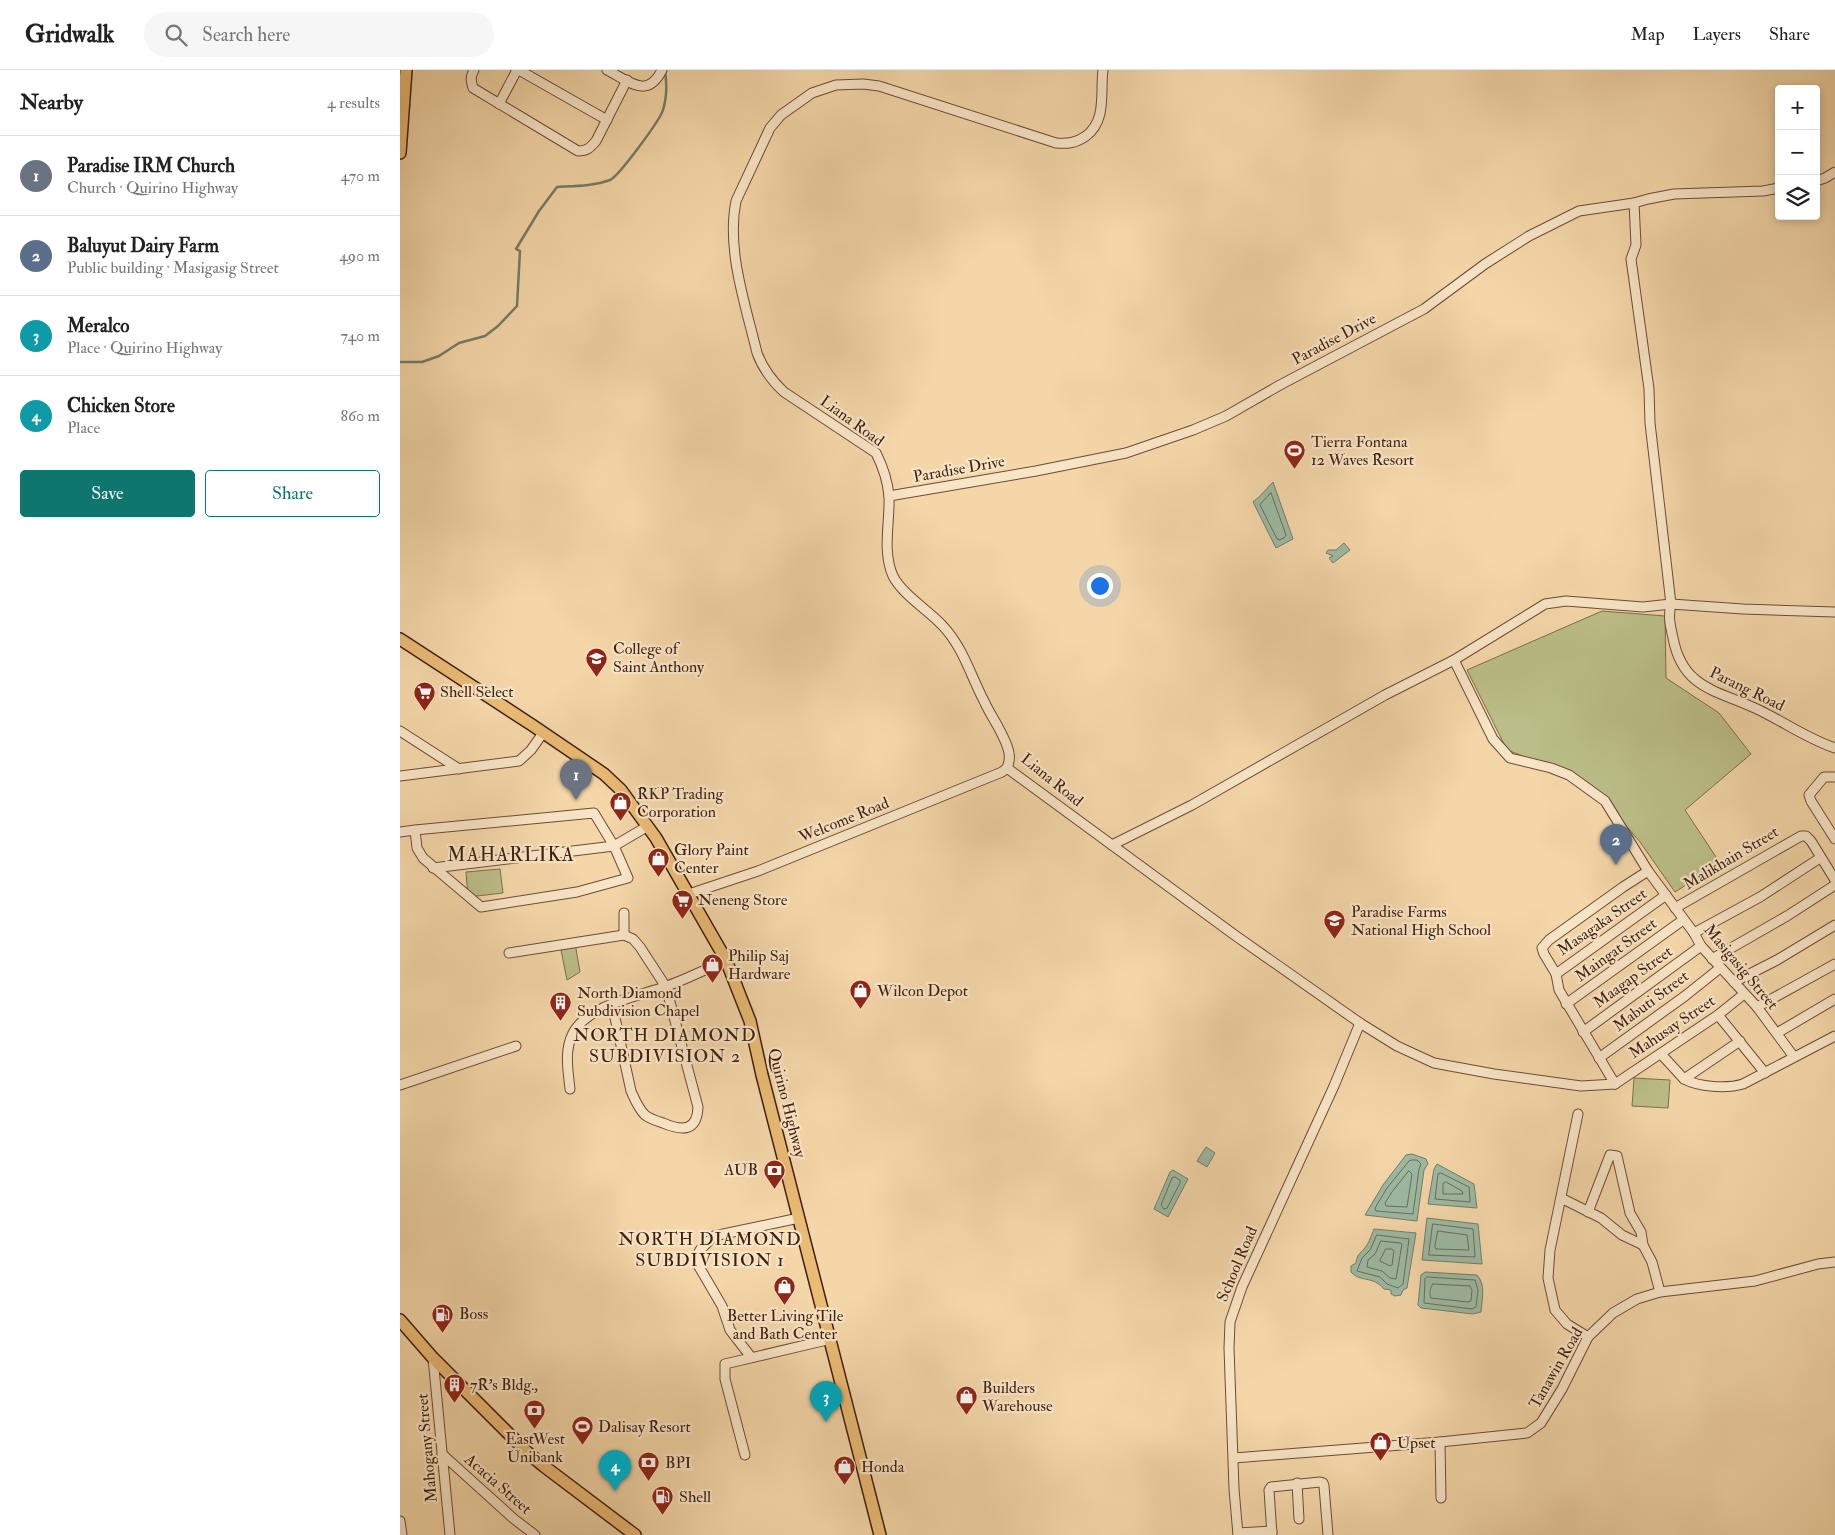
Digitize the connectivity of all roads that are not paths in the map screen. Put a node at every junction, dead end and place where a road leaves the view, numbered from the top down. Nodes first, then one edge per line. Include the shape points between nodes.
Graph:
1 (406, 70) edge
2 (474, 70) edge
3 (518, 70) edge
4 (607, 70) edge
5 (662, 70) edge
6 (1103, 70) edge
7 (627, 80) junction
8 (499, 104) junction
9 (607, 120) junction
10 (400, 153) edge
11 (1835, 172) edge
12 (1820, 180) edge
13 (1775, 189) edge
14 (1634, 203) junction
15 (889, 496) junction
16 (1671, 604) junction
17 (1835, 612) edge
18 (400, 639) edge
19 (1454, 660) junction
20 (400, 731) edge
21 (543, 733) junction
22 (1835, 748) edge
23 (1007, 768) junction
24 (459, 769) junction
25 (400, 776) edge
26 (1835, 777) edge
27 (648, 826) junction
28 (415, 830) junction
29 (400, 832) edge
30 (1835, 839) edge
31 (1112, 844) junction
32 (614, 846) junction
33 (1820, 858) junction
34 (433, 868) junction
35 (1648, 871) junction
36 (1835, 880) edge
37 (1835, 885) edge
38 (689, 894) junction
39 (1666, 895) junction
40 (1675, 908) junction
41 (624, 913) dead end
42 (1683, 920) junction
43 (1835, 925) edge
44 (1694, 933) junction
45 (624, 935) junction
46 (1701, 946) junction
47 (509, 953) dead end
48 (1712, 959) junction
49 (726, 960) junction
50 (1835, 964) edge
51 (1720, 968) junction
52 (1556, 974) junction
53 (1734, 982) junction
54 (666, 987) junction
55 (1744, 994) junction
56 (1835, 999) edge
57 (612, 1004) junction
58 (1566, 1004) junction
59 (1757, 1007) junction
60 (1718, 1016) junction
61 (1360, 1023) junction
62 (1583, 1032) junction
63 (1777, 1033) junction
64 (1835, 1036) edge
65 (1740, 1041) junction
66 (516, 1046) dead end
67 (1661, 1054) junction
68 (1794, 1057) junction
69 (1599, 1058) junction
70 (1765, 1073) junction
71 (1684, 1079) junction
72 (1615, 1084) junction
73 (400, 1085) edge
74 (570, 1089) dead end
75 (1578, 1114) dead end
76 (1561, 1198) junction
77 (1588, 1212) junction
78 (799, 1218) junction
79 (1643, 1245) junction
80 (1835, 1262) edge
81 (1660, 1292) junction
82 (400, 1320) edge
83 (1588, 1337) junction
84 (831, 1339) junction
85 (433, 1358) junction
86 (751, 1358) junction
87 (1440, 1442) junction
88 (442, 1454) junction
89 (745, 1455) dead end
90 (1234, 1458) junction
91 (1297, 1483) junction
92 (1441, 1498) dead end
93 (1299, 1519) dead end
94 (400, 1521) edge
95 (1272, 1533) edge
96 (1238, 1534) edge
97 (402, 1535) edge
98 (450, 1535) edge
99 (535, 1535) edge
100 (635, 1535) edge
101 (880, 1535) edge
102 (1328, 1535) edge

1 - 10 main road
2 - 8 street via 471,75 473,88
3 - 8 street
3 - 9 street
4 - 7 street
5 - 7 street via 650,86 643,87
6 - 15 street, Liana Road via 1099,121 1090,133 1070,144 1056,143 879,86 863,84 836,85 812,93 781,115 770,128 734,212 735,258 757,353 772,381 784,392 876,453 883,466
7 - 9 street
8 - 9 street via 578,151 591,148
11 - 12 street
13 - 14 street, Paradise Drive via 1674,194
14 - 15 street, Paradise Drive via 1579,211 1529,236 1424,309 1226,416 1193,430 1126,453
14 - 16 street, Parang Road via 1636,245 1631,259 1649,389
15 - 23 street, Liana Road via 886,538 893,576 959,646 1006,744 1010,758
16 - 17 street
16 - 19 street via 1643,606 1566,601 1545,604
16 - 22 street, Parang Road via 1668,615 1676,650 1690,676 1704,686
18 - 21 main road, Quirino Highway
19 - 31 street via 1385,695 1192,805
19 - 35 street, Masigasig Street via 1493,739 1504,752 1519,762 1569,775 1605,802
20 - 24 street
21 - 24 street via 519,761
21 - 27 main road, Quirino Highway via 604,774 621,790
23 - 31 street, Liana Road
23 - 38 street, Welcome Road via 758,871
24 - 25 street
26 - 30 street via 1824,777 1810,792 1810,801
27 - 32 street
27 - 38 main road, Quirino Highway
28 - 29 street
28 - 32 street via 594,814
28 - 34 street via 417,848
31 - 61 street, Liana Road
32 - 34 street
32 - 34 street via 628,878 577,892 485,907
33 - 36 street
33 - 40 street, Malikhain Street via 1808,838 1794,838
33 - 44 street
35 - 39 street, Masigasig Street
35 - 52 street via 1549,940 1542,949
37 - 48 street
38 - 49 main road, Quirino Highway
39 - 40 street, Masigasig Street
39 - 52 street, Masagaka Street
40 - 42 street, Masigasig Street
41 - 45 street
42 - 44 street, Masigasig Street
42 - 58 street, Maingat Street
43 - 53 street
44 - 46 street, Masigasig Street
45 - 47 street
45 - 54 street via 640,947
46 - 48 street, Masigasig Street
46 - 62 street, Maagap Street
48 - 51 street, Masigasig Street
49 - 54 street
49 - 78 main road, Quirino Highway via 750,1021
50 - 59 street
51 - 53 street, Masigasig Street
51 - 69 street, Mabuti Street
52 - 58 street via 1556,985
53 - 55 street, Masigasig Street
54 - 57 street
54 - 57 street via 698,1107 693,1125 685,1129 647,1117 637,1105
55 - 59 street, Masigasig Street
55 - 60 street, Mahusay Street
56 - 63 street
57 - 74 street via 586,1017 572,1034 567,1052
58 - 62 street
59 - 63 street, Masigasig Street
60 - 65 street
60 - 67 street, Mahusay Street
61 - 72 street, Liana Road via 1397,1046 1434,1063 1581,1086
61 - 90 street, School Road via 1232,1311 1229,1348
62 - 69 street
63 - 68 street, Masigasig Street
64 - 68 street
65 - 70 street
65 - 71 street
66 - 73 street
67 - 71 street
67 - 72 street, Mahusay Street
68 - 70 street
69 - 72 street
70 - 71 street via 1734,1086 1703,1085
75 - 76 street
76 - 77 street
76 - 83 street via 1550,1250 1549,1285 1560,1317
77 - 79 street
77 - 79 street via 1610,1155 1617,1156 1630,1213 1641,1232
78 - 84 main road, Quirino Highway
78 - 86 street via 714,1236 698,1254 699,1268 722,1306 730,1330
79 - 81 street via 1652,1262
80 - 81 street, Tanawin Road via 1755,1282
81 - 83 street, Tanawin Road via 1637,1299 1613,1313
82 - 85 main road
83 - 87 street, Tanawin Road via 1562,1389 1538,1427 1527,1433
84 - 86 street
84 - 101 main road, Quirino Highway
85 - 88 street, Mahogany Street
85 - 100 main road via 545,1468
86 - 89 street via 725,1364 725,1380
87 - 90 street, Tanawin Road
87 - 92 street
88 - 98 street, Mahogany Street
88 - 99 street, Acacia Street
90 - 96 street, School Road
91 - 93 street
91 - 95 street via 1269,1490
91 - 102 street via 1323,1483
94 - 97 street
95 - 96 street

